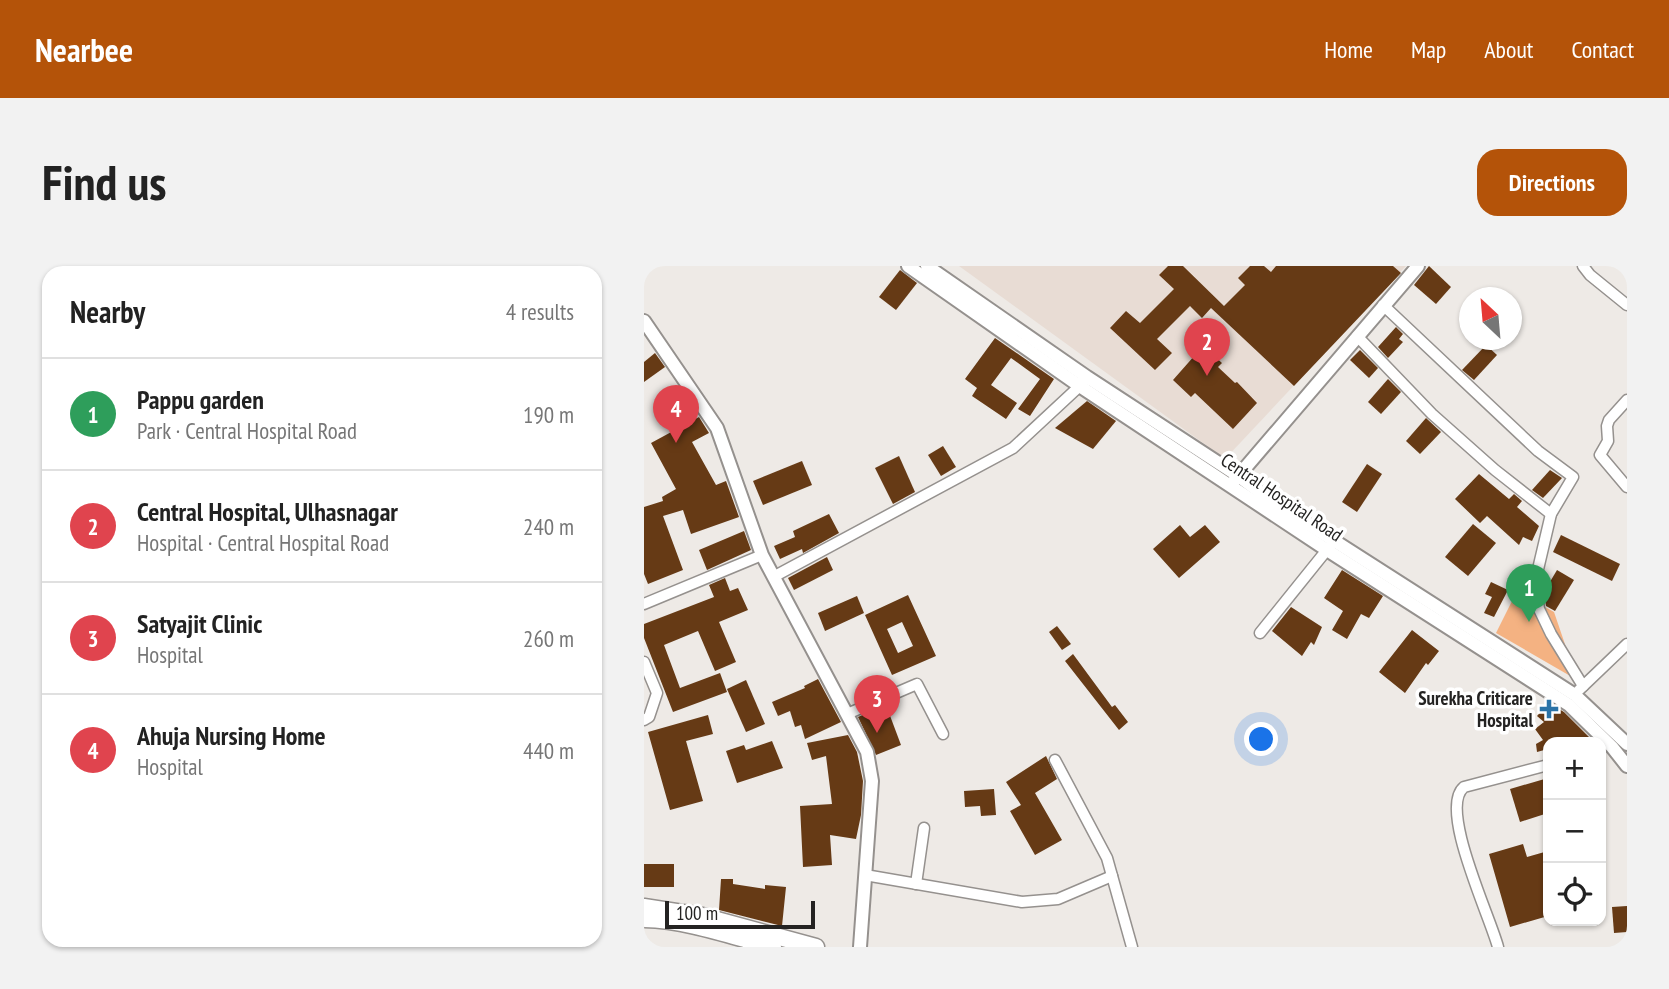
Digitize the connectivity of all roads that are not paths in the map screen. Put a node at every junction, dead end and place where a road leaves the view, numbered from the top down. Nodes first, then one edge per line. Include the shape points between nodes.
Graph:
1 (908, 266) edge
2 (927, 266) edge
3 (1418, 266) edge
4 (1583, 266) edge
5 (1383, 305) junction
6 (1627, 305) edge
7 (644, 321) edge
8 (1357, 337) junction
9 (1084, 382) junction
10 (1627, 400) edge
11 (1234, 481) junction
12 (1627, 487) edge
13 (1551, 513) junction
14 (1330, 546) junction
15 (762, 555) junction
16 (775, 576) junction
17 (644, 604) edge
18 (1260, 633) dead end
19 (1627, 644) edge
20 (644, 662) edge
21 (1576, 695) junction
22 (847, 714) junction
23 (644, 720) edge
24 (943, 734) dead end
25 (1627, 744) edge
26 (1607, 749) edge
27 (1055, 760) dead end
28 (1543, 766) edge
29 (1627, 766) edge
30 (924, 828) dead end
31 (865, 875) junction
32 (1112, 876) junction
33 (916, 884) junction
34 (644, 907) edge
35 (644, 919) edge
36 (773, 947) edge
37 (816, 947) edge
38 (860, 947) edge
39 (1132, 947) edge
40 (1498, 947) edge

1 - 9 street, Central Hospital Road
2 - 9 street, Central Hospital Road
3 - 5 street
4 - 6 street
5 - 8 street
5 - 13 street via 1538,451 1573,477
7 - 15 street via 717,428
8 - 11 street
8 - 13 street via 1432,414
9 - 11 street, Central Hospital Road
9 - 16 street via 1013,448
10 - 12 street via 1606,426 1608,441 1600,455
11 - 14 street, Central Hospital Road via 1269,499
13 - 21 street via 1535,582 1539,609
14 - 18 street
14 - 21 street, Central Hospital Road
15 - 16 street
15 - 17 street
16 - 22 street
19 - 21 street
20 - 23 street via 657,693
21 - 25 street, Central Hospital Road
21 - 26 street, Central Hospital Road
22 - 24 street via 917,684
22 - 31 street via 867,752 872,780
26 - 29 street, Central Hospital Road
27 - 32 street
28 - 40 street via 1464,787 1456,801 1461,842
30 - 33 street
31 - 33 street
31 - 38 street
32 - 33 street via 1058,899 1022,902
32 - 39 street
34 - 37 main road via 702,916
35 - 36 main road via 698,926

